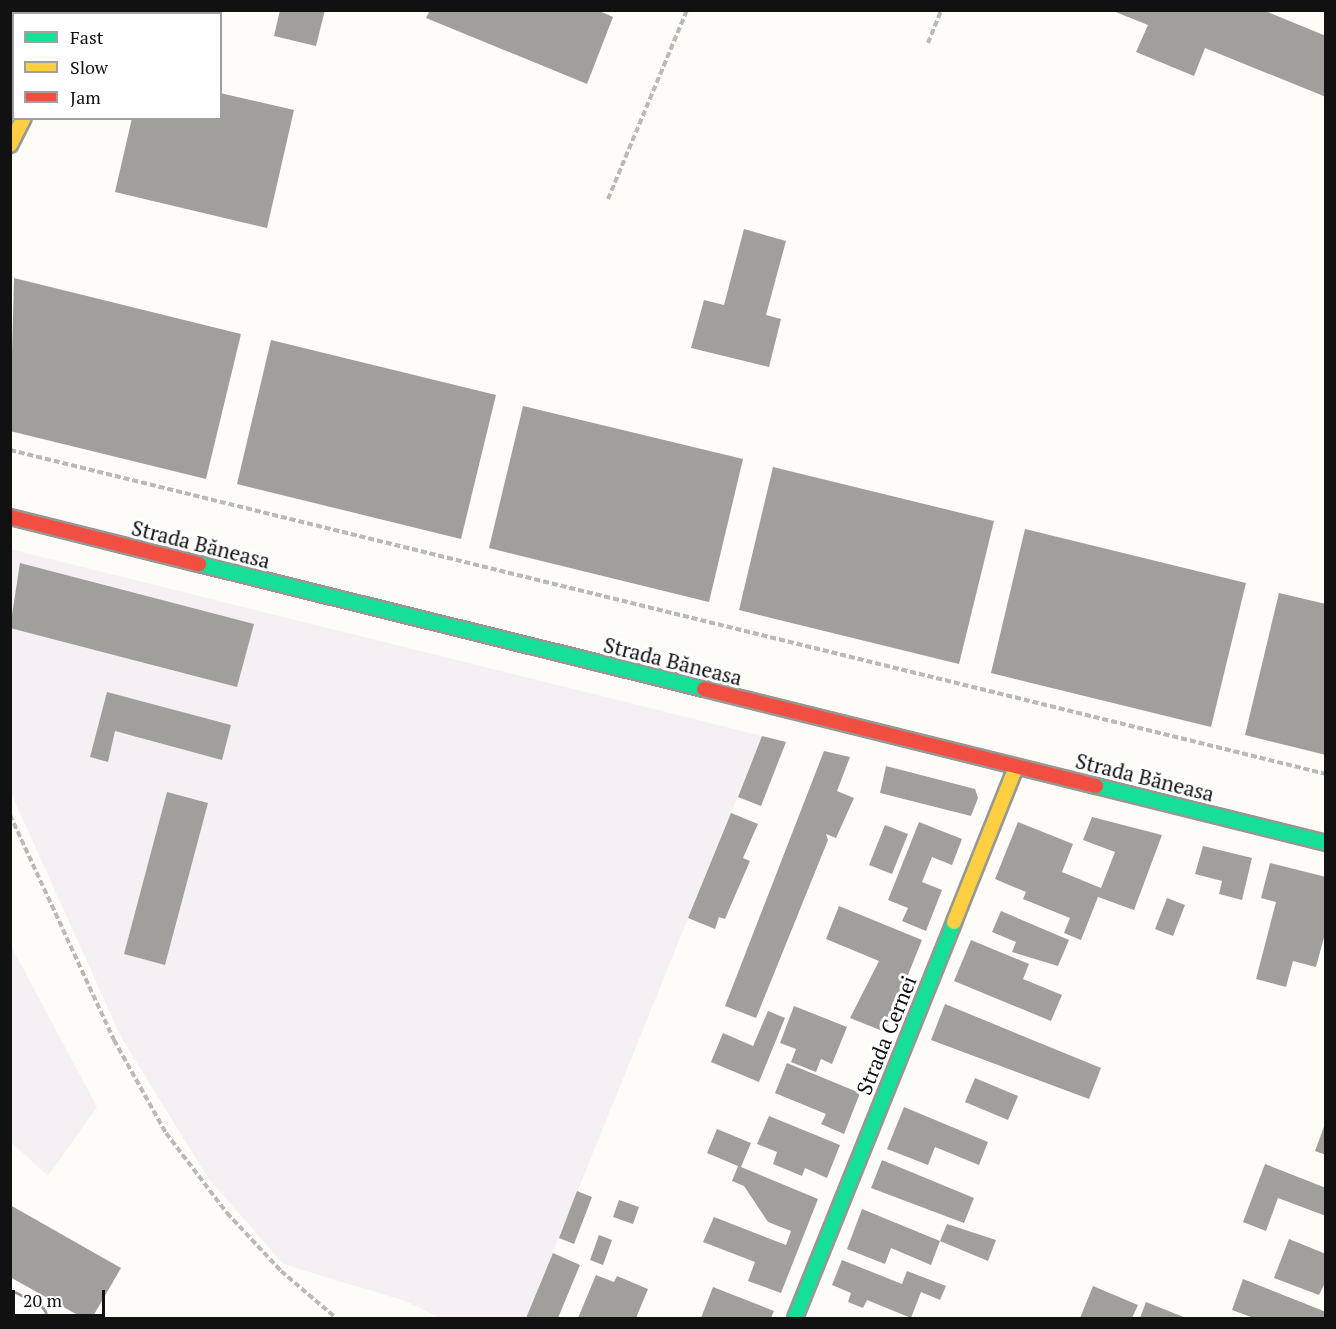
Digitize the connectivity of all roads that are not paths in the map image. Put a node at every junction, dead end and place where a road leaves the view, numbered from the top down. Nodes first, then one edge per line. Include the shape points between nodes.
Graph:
1 (23, 120) edge
2 (10, 145) edge
3 (10, 516) edge
4 (1016, 767) junction
5 (1326, 843) edge
6 (10, 1306) edge
7 (32, 1318) edge
8 (795, 1318) edge

1 - 2 street
3 - 4 street, Strada Băneasa
4 - 5 street, Strada Băneasa
4 - 8 street, Strada Cernei
6 - 7 street

